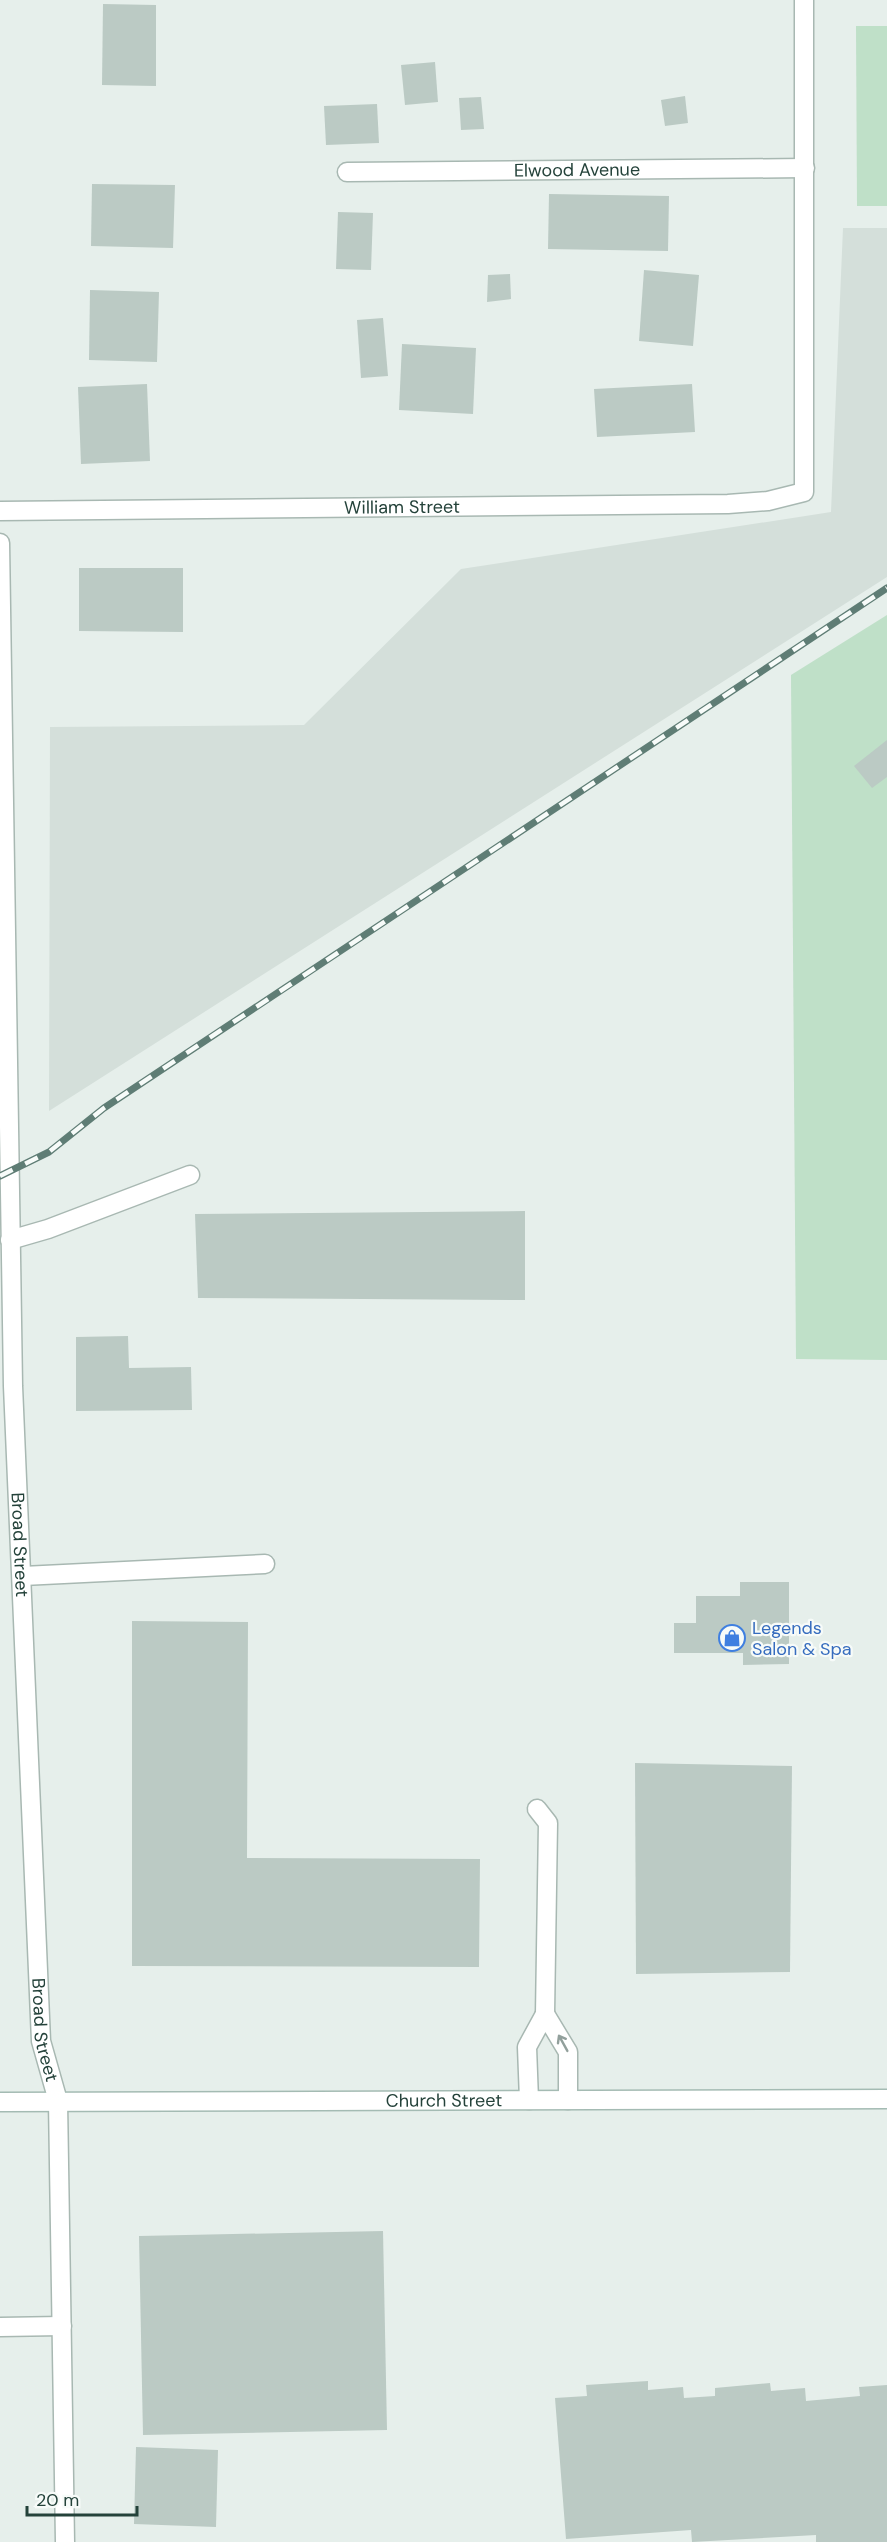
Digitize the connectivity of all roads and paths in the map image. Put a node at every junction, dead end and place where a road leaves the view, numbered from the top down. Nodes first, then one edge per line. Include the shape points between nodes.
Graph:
1 (804, 0) edge
2 (805, 168) junction
3 (347, 172) dead end
4 (0, 511) edge
5 (0, 543) edge
6 (190, 1174) dead end
7 (10, 1240) junction
8 (265, 1564) dead end
9 (23, 1576) junction
10 (537, 1809) dead end
11 (545, 2014) junction
12 (529, 2100) junction
13 (568, 2100) junction
14 (887, 2100) edge
15 (58, 2101) junction
16 (0, 2102) edge
17 (62, 2326) junction
18 (0, 2327) edge
19 (65, 2542) edge

1 - 2 street
2 - 3 street, Elwood Avenue
2 - 4 street, William Street via 804,492 768,501 728,504
5 - 7 street, Broad Street
6 - 7 street
7 - 9 street, Broad Street
8 - 9 street
9 - 15 street, Broad Street via 40,2041
10 - 11 street via 548,1823
11 - 12 street via 527,2047
13 -> 11 street via 568,2052
12 - 13 street, Church Street
12 - 15 street, Church Street
13 - 14 street, Church Street
15 - 16 street, Church Street
15 - 17 street, Broad Street
17 - 18 street
17 - 19 street, Broad Street

